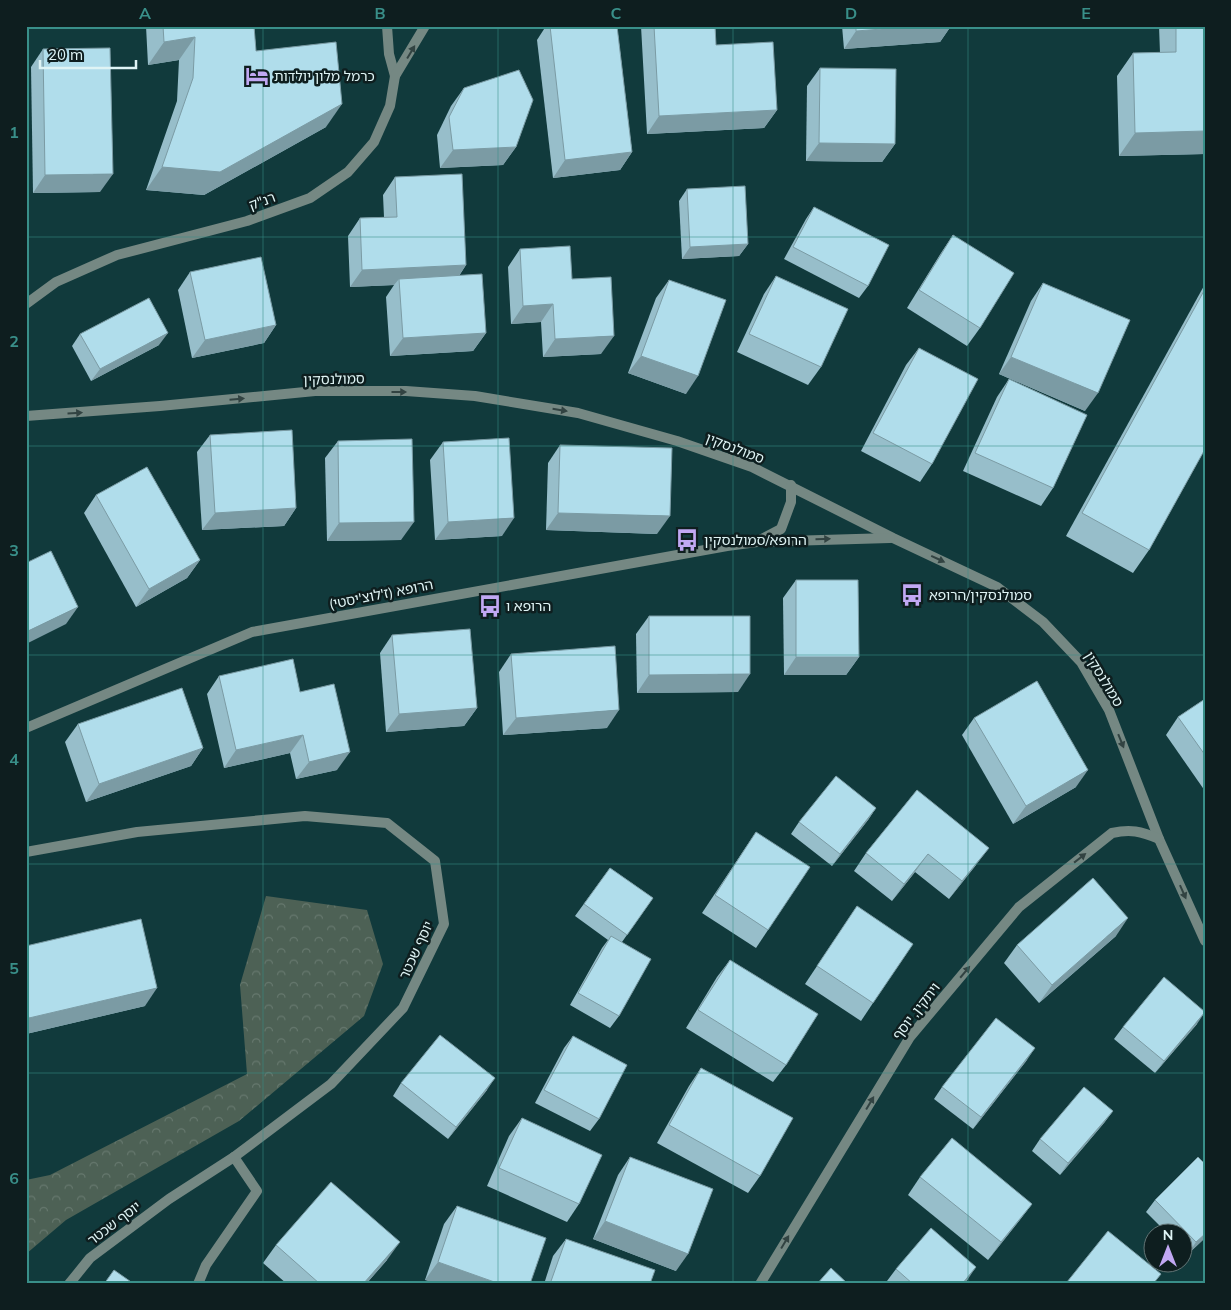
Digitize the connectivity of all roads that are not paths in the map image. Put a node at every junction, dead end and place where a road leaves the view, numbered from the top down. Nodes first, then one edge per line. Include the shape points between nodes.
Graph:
1 (387, 26) edge
2 (424, 26) edge
3 (396, 76) junction
4 (26, 304) edge
5 (26, 416) edge
6 (791, 485) junction
7 (894, 538) junction
8 (757, 542) junction
9 (26, 728) edge
10 (1159, 839) junction
11 (26, 852) edge
12 (1205, 941) edge
13 (234, 1157) junction
14 (69, 1284) edge
15 (198, 1284) edge
16 (760, 1284) edge

1 - 3 street via 389,54
3 -> 2 street, רנ"ק
3 - 4 street, רנ"ק via 390,106 374,142 348,172 310,198 247,221 117,254 56,282
5 -> 6 street, סמולנסקין via 315,392 475,396 578,413 676,441 752,467
6 - 7 street, סמולנסקין
6 - 8 street, הרופא (ז'לוצ'יסטי) via 791,502 781,529
8 -> 7 street, הרופא (ז'לוצ'יסטי)
7 -> 10 street, סמולנסקין via 997,587 1043,622 1081,662 1109,710
8 - 9 street, הרופא (ז'לוצ'יסטי) via 252,632
10 -> 12 street, סמולנסקין
16 -> 10 street, ויתקין, יוסף via 910,1037 1019,907 1112,833 1128,829
11 - 13 street, יוסף שכטר via 137,832 305,816 386,823 435,861 444,924 403,1008 330,1084
13 - 14 street, יוסף שכטר via 169,1199 90,1258
13 - 15 street via 256,1191 206,1266

